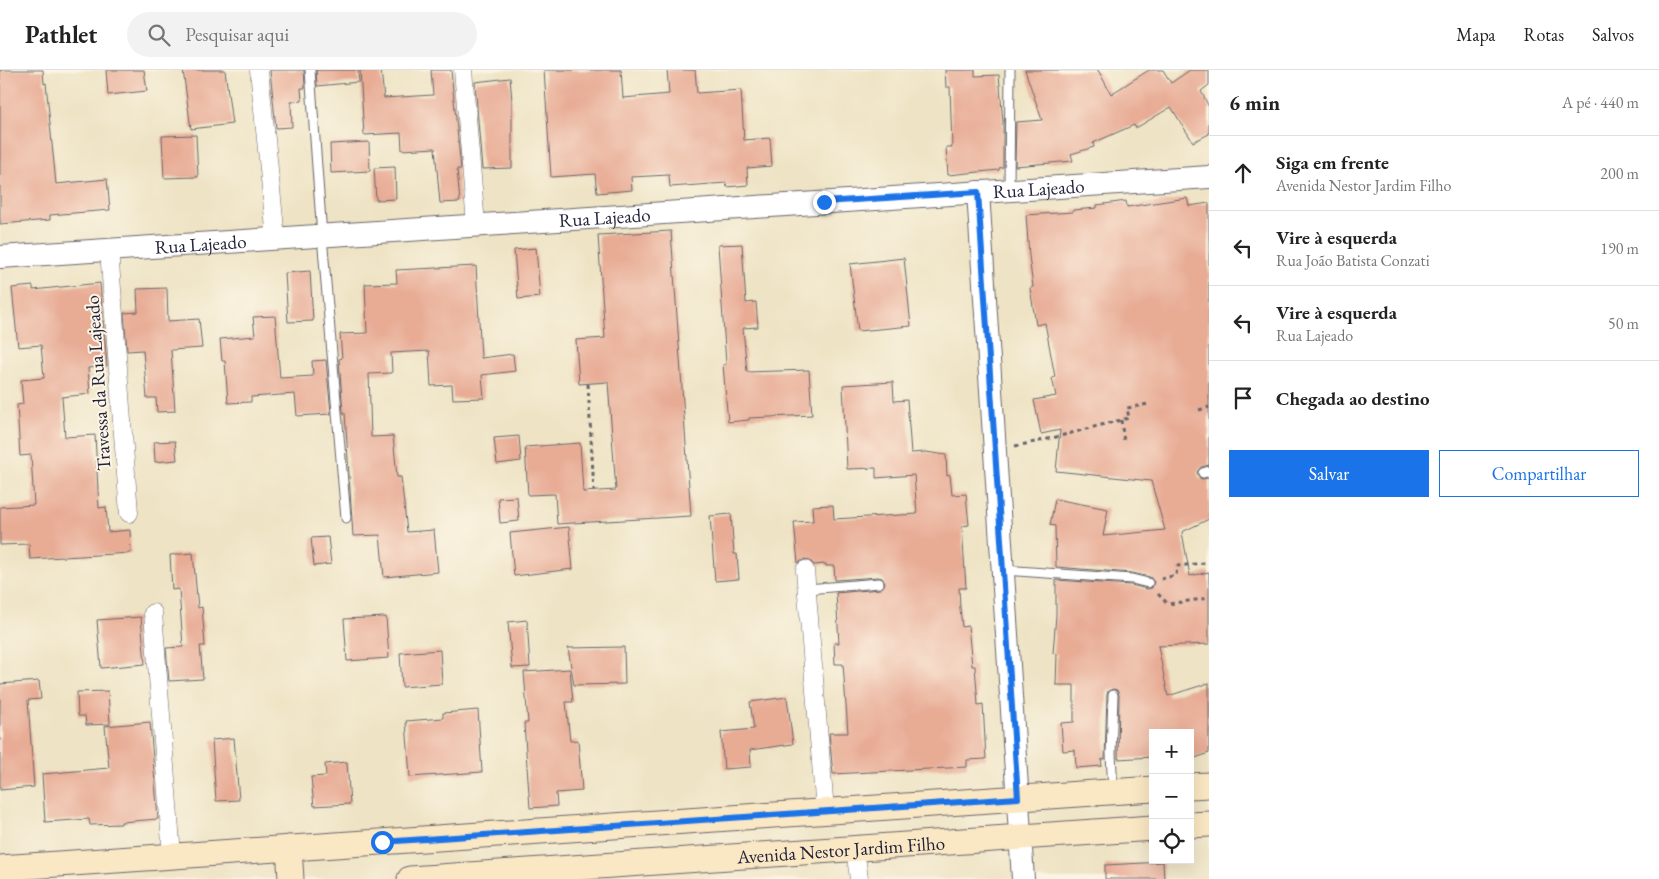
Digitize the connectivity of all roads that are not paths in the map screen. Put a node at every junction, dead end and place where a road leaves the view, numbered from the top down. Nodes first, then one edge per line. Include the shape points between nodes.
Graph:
1 (259, 70) edge
2 (310, 70) edge
3 (463, 70) edge
4 (1010, 70) edge
5 (1209, 177) edge
6 (1009, 191) junction
7 (978, 192) junction
8 (476, 225) junction
9 (322, 236) junction
10 (276, 239) junction
11 (109, 250) junction
12 (0, 257) edge
13 (129, 513) dead end
14 (346, 518) dead end
15 (805, 570) dead end
16 (1003, 570) junction
17 (879, 583) dead end
18 (1148, 584) road end
19 (807, 589) junction
20 (153, 613) dead end
21 (1113, 695) dead end
22 (1209, 785) edge
23 (1194, 786) edge
24 (1149, 789) edge
25 (1113, 791) junction
26 (1018, 798) junction
27 (826, 811) junction
28 (700, 820) junction
29 (1209, 824) edge
30 (1194, 825) edge
31 (1149, 828) edge
32 (1021, 837) junction
33 (289, 848) junction
34 (856, 848) junction
35 (172, 856) junction
36 (704, 859) junction
37 (0, 868) edge
38 (82, 871) edge
39 (426, 878) edge
40 (291, 879) edge
41 (858, 879) edge
42 (1023, 879) edge

1 - 10 street
2 - 9 lane
3 - 8 street
4 - 6 lane
5 - 6 street, Rua Lajeado
6 - 7 street, Rua Lajeado
7 - 8 street, Rua Lajeado
7 - 16 street
8 - 9 street, Rua Lajeado
9 - 10 street, Rua Lajeado
9 - 14 lane
10 - 11 street, Rua Lajeado
11 - 12 street, Rua Lajeado
11 - 13 street, Travessa da Rua Lajeado
15 - 19 street
16 - 18 lane via 1132,579
16 - 26 street
17 - 19 lane
19 - 27 street
20 - 35 street
21 - 25 lane
22 - 23 main road
24 - 25 main road, Avenida Nestor Jardim Filho
25 - 26 main road, Avenida Nestor Jardim Filho
26 - 27 main road, Avenida Nestor Jardim Filho
26 - 32 street
27 - 28 main road, Avenida Nestor Jardim Filho
28 - 33 main road, Avenida Nestor Jardim Filho
28 - 36 main road
29 - 30 main road
31 - 32 main road, Avenida Nestor Jardim Filho
32 - 34 main road, Avenida Nestor Jardim Filho
32 - 42 street
33 - 35 main road, Avenida Nestor Jardim Filho
33 - 40 main road
34 - 36 main road, Avenida Nestor Jardim Filho
34 - 41 street
35 - 38 main road, Avenida Nestor Jardim Filho
36 - 39 main road, Avenida Nestor Jardim Filho
37 - 38 main road, Avenida Nestor Jardim Filho

